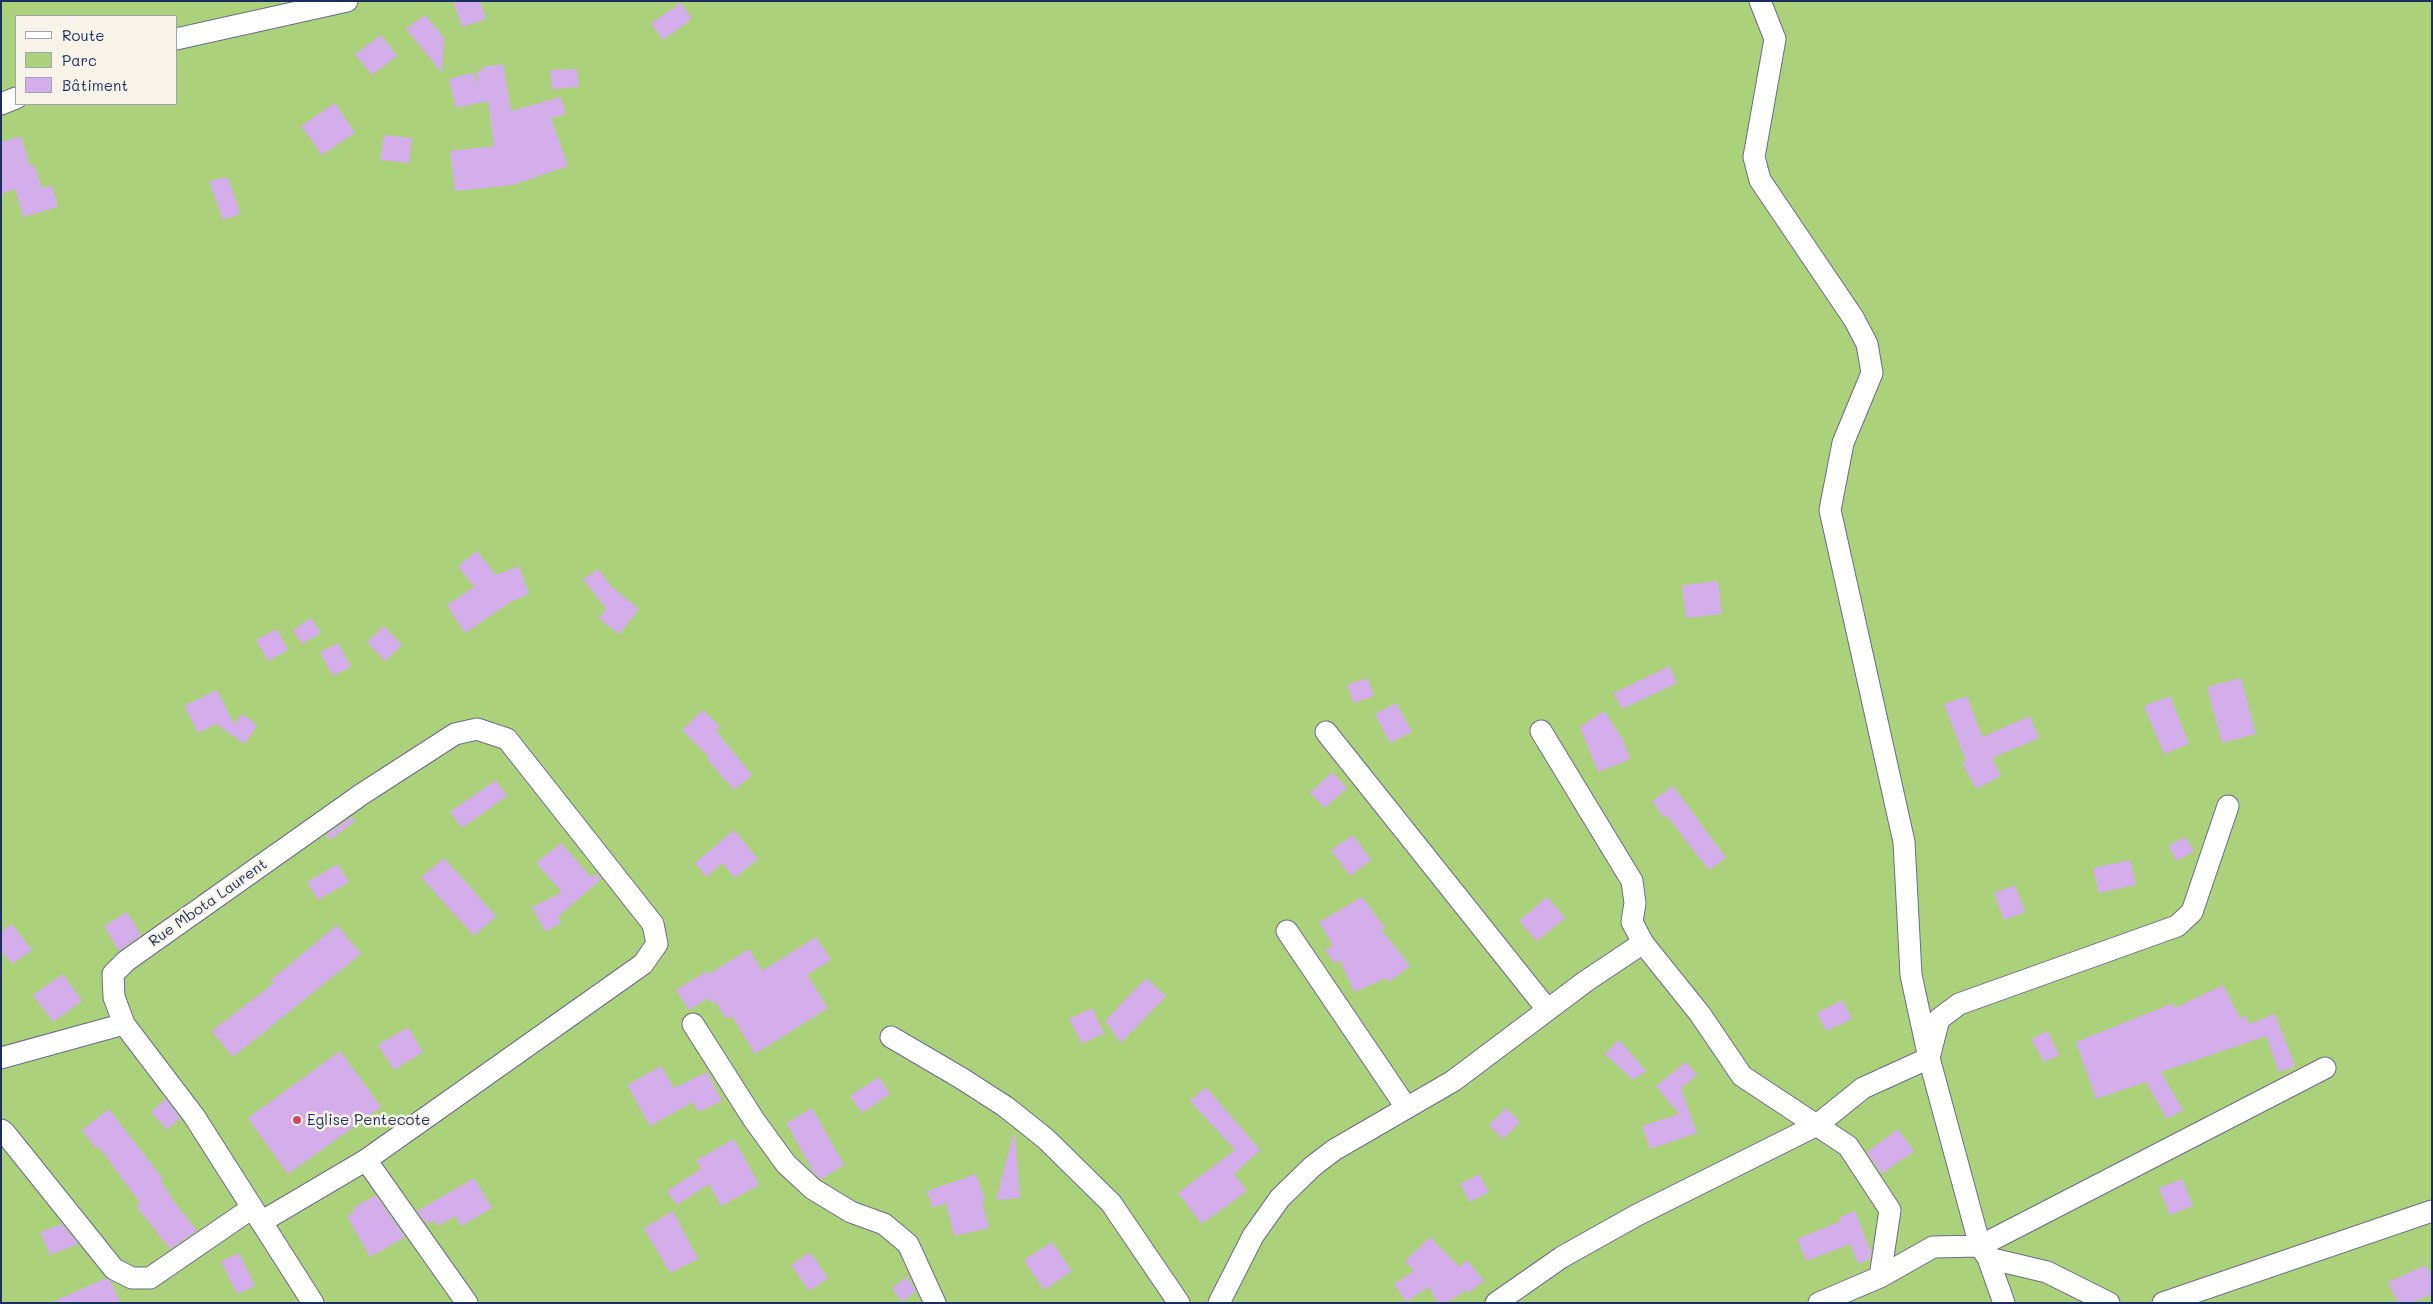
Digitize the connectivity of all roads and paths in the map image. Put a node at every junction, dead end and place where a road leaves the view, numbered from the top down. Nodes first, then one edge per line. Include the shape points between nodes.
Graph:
1 (347, 1) edge
2 (1760, 1) edge
3 (178, 39) edge
4 (15, 98) edge
5 (1, 104) edge
6 (1541, 731) dead end
7 (1326, 732) dead end
8 (2228, 806) dead end
9 (1287, 931) dead end
10 (1643, 943) junction
11 (1547, 1009) junction
12 (124, 1024) junction
13 (693, 1024) dead end
14 (891, 1037) dead end
15 (1, 1058) edge
16 (1929, 1058) junction
17 (2325, 1068) dead end
18 (1406, 1107) junction
19 (1817, 1125) junction
20 (1, 1130) edge
21 (366, 1160) junction
22 (2432, 1211) edge
23 (256, 1215) junction
24 (1984, 1252) junction
25 (1880, 1277) junction
26 (313, 1303) edge
27 (467, 1303) edge
28 (935, 1303) edge
29 (1178, 1303) edge
30 (1220, 1303) edge
31 (1496, 1303) edge
32 (1819, 1303) edge
33 (2004, 1303) edge
34 (2109, 1303) edge
35 (2163, 1303) edge

1 - 3 street
2 - 16 street via 1775,39 1754,158 1760,180 1854,319 1867,344 1872,373 1843,443 1830,510 1904,842 1911,975
4 - 5 street
6 - 10 street via 1632,882 1635,903 1632,922
7 - 11 street
8 - 16 street via 2192,912 2177,926 1959,1004 1939,1019
9 - 18 street
10 - 11 street
10 - 19 street via 1700,1014 1733,1067
11 - 18 street via 1453,1081
12 - 15 street
12 - 21 street, Rue Mbota Laurent via 114,997 113,974 126,961 362,794 455,734 477,729 507,739 652,924 656,944 643,964
12 - 23 street, Rue Mbota Laurent via 194,1116
13 - 28 street via 786,1164 813,1189 850,1212 884,1224 908,1244
14 - 29 street via 961,1078 1046,1139 1111,1203
16 - 19 street via 1863,1088
16 - 24 street
17 - 24 street
18 - 30 street via 1334,1150 1280,1198 1253,1236
19 - 25 street via 1848,1146 1890,1210
19 - 31 street via 1637,1215 1562,1257
20 - 23 street via 114,1269 132,1278 150,1278
21 - 23 street
21 - 27 street
22 - 35 street
23 - 26 street, Rue Mbota Laurent
24 - 25 street via 1933,1247
24 - 33 street
24 - 34 street via 2047,1272
25 - 32 street

